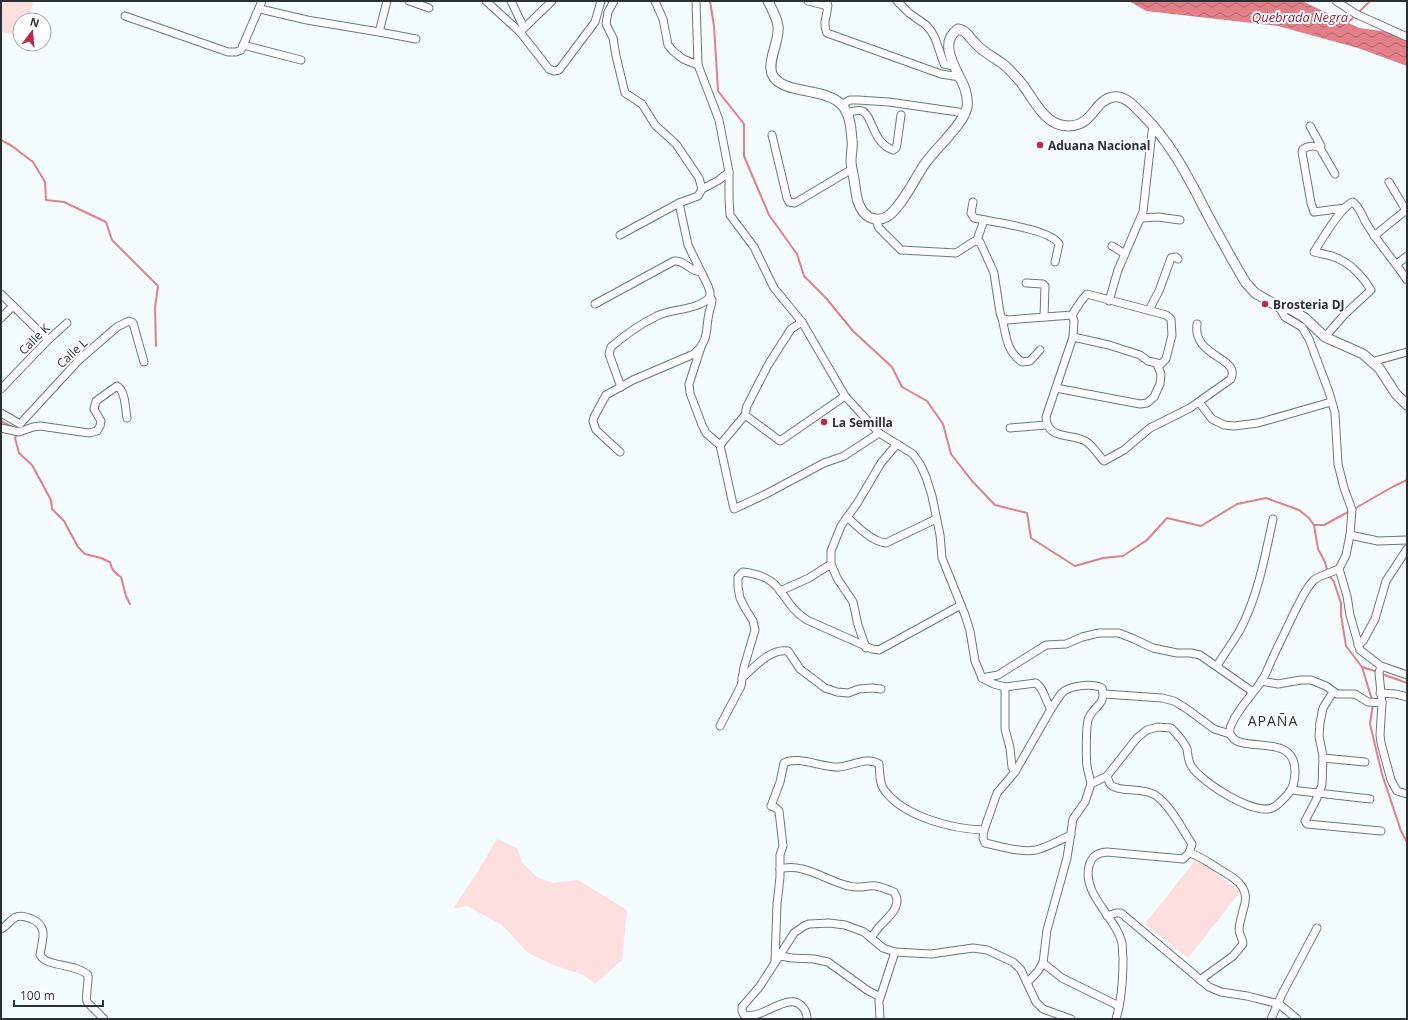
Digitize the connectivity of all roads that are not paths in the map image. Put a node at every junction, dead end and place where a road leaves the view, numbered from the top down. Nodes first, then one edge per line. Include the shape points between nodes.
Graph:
1 (262, 1) edge
2 (387, 1) edge
3 (409, 1) edge
4 (486, 1) edge
5 (511, 1) edge
6 (552, 1) edge
7 (601, 1) edge
8 (614, 1) edge
9 (655, 1) edge
10 (696, 1) edge
11 (768, 1) edge
12 (808, 1) edge
13 (897, 1) edge
14 (1336, 1) edge
15 (828, 3) edge
16 (429, 8) dead end
17 (260, 9) junction
18 (125, 16) dead end
19 (522, 30) junction
20 (379, 32) junction
21 (1407, 37) edge
22 (416, 40) dead end
23 (243, 45) junction
24 (301, 60) dead end
25 (698, 65) junction
26 (953, 66) junction
27 (960, 77) junction
28 (841, 105) junction
29 (847, 113) junction
30 (965, 113) junction
31 (901, 115) dead end
32 (1154, 125) junction
33 (1310, 126) dead end
34 (772, 135) dead end
35 (1320, 148) junction
36 (852, 169) junction
37 (729, 172) junction
38 (1336, 174) dead end
39 (1389, 182) dead end
40 (702, 189) junction
41 (973, 202) dead end
42 (679, 203) junction
43 (1345, 208) junction
44 (1406, 211) edge
45 (1142, 218) junction
46 (876, 220) junction
47 (984, 220) junction
48 (1180, 220) dead end
49 (620, 235) dead end
50 (1374, 236) junction
51 (977, 240) junction
52 (1112, 246) dead end
53 (1126, 254) junction
54 (1407, 256) edge
55 (1178, 258) dead end
56 (1055, 262) dead end
57 (1396, 264) junction
58 (701, 272) junction
59 (1407, 280) edge
60 (1026, 283) dead end
61 (1, 294) edge
62 (710, 297) junction
63 (1109, 301) junction
64 (594, 304) dead end
65 (13, 306) junction
66 (1279, 307) junction
67 (1149, 310) junction
68 (1072, 315) junction
69 (1044, 317) junction
70 (1, 318) edge
71 (1002, 318) junction
72 (802, 322) junction
73 (67, 323) dead end
74 (1197, 324) dead end
75 (1073, 337) junction
76 (1325, 337) junction
77 (48, 340) junction
78 (701, 347) junction
79 (1040, 350) dead end
80 (1407, 352) edge
81 (144, 362) dead end
82 (1371, 362) junction
83 (1157, 364) junction
84 (621, 387) junction
85 (1056, 388) junction
86 (1, 389) edge
87 (845, 396) junction
88 (1199, 402) junction
89 (1331, 402) junction
90 (1407, 405) edge
91 (1, 413) edge
92 (745, 415) junction
93 (127, 418) dead end
94 (1046, 425) junction
95 (21, 427) junction
96 (1, 428) edge
97 (1010, 428) dead end
98 (879, 433) junction
99 (897, 444) junction
100 (720, 445) junction
101 (620, 452) dead end
102 (846, 517) junction
103 (936, 518) junction
104 (1273, 519) dead end
105 (1350, 535) junction
106 (1407, 540) edge
107 (1407, 549) edge
108 (831, 564) junction
109 (1339, 569) junction
110 (780, 591) junction
111 (961, 605) junction
112 (1358, 645) junction
113 (866, 648) junction
114 (1216, 666) junction
115 (1381, 666) junction
116 (1407, 676) edge
117 (742, 678) junction
118 (982, 678) junction
119 (1261, 681) junction
120 (1004, 687) junction
121 (881, 689) dead end
122 (1253, 692) junction
123 (1333, 692) junction
124 (1380, 693) junction
125 (1104, 694) junction
126 (1407, 697) edge
127 (1380, 703) junction
128 (1051, 709) junction
129 (720, 726) dead end
130 (1230, 734) junction
131 (1323, 758) junction
132 (1365, 762) dead end
133 (1014, 772) junction
134 (1107, 776) junction
135 (1091, 784) junction
136 (1291, 790) junction
137 (1319, 793) junction
138 (1407, 794) edge
139 (1370, 798) dead end
140 (984, 830) junction
141 (1381, 831) dead end
142 (1071, 835) junction
143 (1189, 853) junction
144 (780, 869) junction
145 (1107, 916) junction
146 (1317, 928) dead end
147 (1, 929) edge
148 (871, 938) junction
149 (895, 952) junction
150 (780, 956) junction
151 (775, 964) junction
152 (1043, 964) junction
153 (1200, 980) junction
154 (1026, 983) junction
155 (880, 997) junction
156 (1279, 1004) junction
157 (1119, 1006) junction
158 (104, 1019) edge
159 (807, 1019) edge
160 (880, 1019) edge
161 (1071, 1019) edge
162 (1116, 1019) edge
163 (1271, 1019) edge
164 (1298, 1019) edge

1 - 17 street
2 - 20 street
3 - 16 street
4 - 19 street
5 - 19 street
6 - 19 street
7 - 19 street via 595,22 558,70 549,69
8 - 40 street via 608,12 606,24 613,38 625,93 642,104 655,125 676,144 699,178
9 - 25 street via 663,19 668,45 683,59
10 - 25 street
11 - 28 main road via 778,26 771,66 774,77 780,83 824,95
12 - 15 street
13 - 26 street via 926,25 935,38 944,64
14 - 21 street via 1356,14
15 - 27 street via 824,27 827,33 941,74
17 - 20 street
17 - 23 street
18 - 23 street via 228,52 241,50
20 - 22 street
23 - 24 street
25 - 37 street via 719,120
26 - 27 main road
26 - 32 main road via 948,43 954,32 958,29 963,30 980,48 1004,65 1018,79 1042,112 1059,125 1084,122 1098,106 1114,97 1127,100
27 - 30 main road via 968,100
28 - 29 main road
28 - 30 street via 850,100 890,102
29 - 31 street via 864,111 877,137 887,148 893,150 897,144
29 - 36 main road via 851,127
30 - 46 main road via 925,163 894,211 887,218
32 - 45 street
32 - 66 main road via 1183,166 1246,283 1255,293
33 - 35 street
34 - 36 street via 789,202 795,203
35 - 38 street
35 - 43 street via 1306,147 1302,152 1314,212
36 - 46 main road via 858,202 867,216
37 - 40 street
37 - 72 street via 730,214 754,247 774,288
39 - 44 street
40 - 42 street via 698,196
41 - 47 street via 973,217
42 - 49 street
42 - 58 street via 688,245
43 - 50 street via 1351,202 1355,204
43 - 76 street via 1314,252 1345,262 1360,275 1371,290
44 - 50 street
45 - 48 street
45 - 53 street
46 - 51 street via 879,228 901,250 956,253
47 - 51 street
47 - 56 street via 1040,232 1050,237 1059,243
50 - 57 street
51 - 71 street via 982,245 994,273
52 - 53 street
53 - 63 street
54 - 57 street
55 - 67 street via 1172,258
57 - 59 street
58 - 62 street
58 - 64 street via 692,270 681,261 674,261
60 - 69 street via 1045,286
61 - 65 street
62 - 78 street via 712,300 708,329
62 - 84 street via 706,302 659,315 611,347 609,354
63 - 67 street
63 - 68 street via 1087,294
65 - 70 street
65 - 77 street
66 - 76 main road via 1290,309 1305,318
66 - 89 street via 1285,317 1302,327 1309,339
67 - 83 street via 1166,315 1172,324 1166,359 1163,363
68 - 69 street
68 - 75 street
69 - 71 street via 1007,320
71 - 79 street via 1007,342 1014,356 1022,362 1030,361
72 - 87 street
72 - 92 street via 791,329 768,365
73 - 77 street, Calle K
74 - 88 street via 1197,335 1202,345 1225,362 1233,373 1231,379
75 - 83 street via 1109,345
75 - 85 street
76 - 82 main road via 1363,354
77 - 86 street, Calle K
78 - 84 street via 694,354
78 - 100 street via 689,384 690,393 706,433
80 - 82 street
81 - 95 street, Calle L via 133,323 129,321 117,327 69,370
82 - 90 main road via 1379,368 1396,394
83 - 85 street via 1161,374 1160,384 1147,403 1140,404
84 - 101 street via 606,395 594,417 596,430
85 - 94 street via 1046,417
87 - 92 street via 780,441
87 - 98 street
88 - 89 street via 1212,419 1234,426 1258,423
88 - 94 street via 1150,428 1124,450 1104,461 1086,441 1057,434
89 - 105 street via 1335,413 1338,464 1352,510
91 - 95 street
92 - 100 street
93 - 95 street via 124,395 117,386 96,401 94,409 101,421 97,431 89,433 40,426
94 - 97 street
95 - 96 street via 19,432
98 - 99 street
98 - 100 street via 844,456 824,463 734,509
99 - 102 street via 881,463
99 - 103 street via 913,454 920,464 926,477
102 - 103 street via 876,539 886,543
102 - 108 street via 831,551
103 - 111 street via 942,558
104 - 114 street via 1255,593 1240,629
105 - 106 street via 1378,541
105 - 109 street via 1346,555
107 - 112 street via 1386,581 1375,619 1363,642
108 - 110 street via 809,578
108 - 113 street via 853,602
109 - 112 street via 1348,596
109 - 119 street via 1315,578 1304,592
110 - 113 street via 800,616
110 - 117 street via 770,580 757,574 743,572 738,577 740,598 755,627
111 - 113 street via 879,650
111 - 118 street via 970,631 975,661
112 - 115 street via 1363,653
114 - 118 street via 1191,653 1153,648 1118,633 1099,633 1066,644 1046,645 998,675
114 - 122 street
115 - 116 street
115 - 124 street
117 - 121 street via 771,654 782,650 788,651 800,668 825,688 848,693 866,688
117 - 129 street via 741,686
118 - 120 street
119 - 122 street
119 - 123 street via 1278,684 1311,680
120 - 128 street via 1036,684 1040,686
120 - 133 street via 1005,729
122 - 130 street via 1234,719
123 - 127 street via 1355,694 1368,702
123 - 131 street via 1323,708 1320,723 1319,736
124 - 126 street
124 - 127 street
125 - 128 street via 1102,688 1089,684 1066,690
125 - 130 street via 1174,701 1214,729
125 - 135 street via 1103,700 1088,719 1087,766
127 - 138 street via 1380,735 1391,780 1397,791
128 - 133 street
130 - 136 street via 1236,741 1285,749 1291,755 1295,767 1295,779
131 - 132 street
131 - 137 street via 1322,785
133 - 140 street via 997,793
134 - 135 street
134 - 136 street via 1137,738 1147,730 1158,727 1171,728 1178,734 1186,748 1190,765 1199,776 1219,791 1249,806 1272,808 1280,804
134 - 143 street via 1111,785 1118,788 1148,791 1159,798 1174,815 1192,844
135 - 142 street via 1085,802 1073,819
136 - 137 street
137 - 139 street
137 - 141 street via 1305,820 1308,824
140 - 142 street via 985,843 1035,850
140 - 144 street via 969,830 902,808 884,790 879,764 876,762 839,767 790,761 784,763 771,806 779,811 783,846
142 - 152 street via 1047,930
143 - 145 street via 1184,859 1097,853 1090,864 1088,874 1093,893
143 - 153 street via 1200,856 1234,878 1243,888 1245,895 1239,933 1243,944 1233,956
144 - 148 street via 797,868 847,886 876,886 894,892 897,898 896,906
144 - 151 street
145 - 153 street via 1116,912 1121,913
145 - 157 street via 1122,943 1123,974
146 - 156 street
147 - 158 street via 20,916 39,922 43,933 41,957 48,962 82,970 88,975 87,1002
148 - 149 street via 883,948
148 - 150 street via 864,932 845,925 809,924 794,933
149 - 154 street via 931,954 973,948 987,950 1013,962 1021,970
149 - 155 street
150 - 151 street
150 - 155 street via 828,962
151 - 159 street via 742,1007 744,1015 758,1014 788,1002 796,1002 803,1007
152 - 154 street
152 - 157 street via 1062,978
153 - 156 street via 1221,992
154 - 161 street via 1036,1002 1043,1009
155 - 160 street
156 - 163 street
156 - 164 street
157 - 162 street

